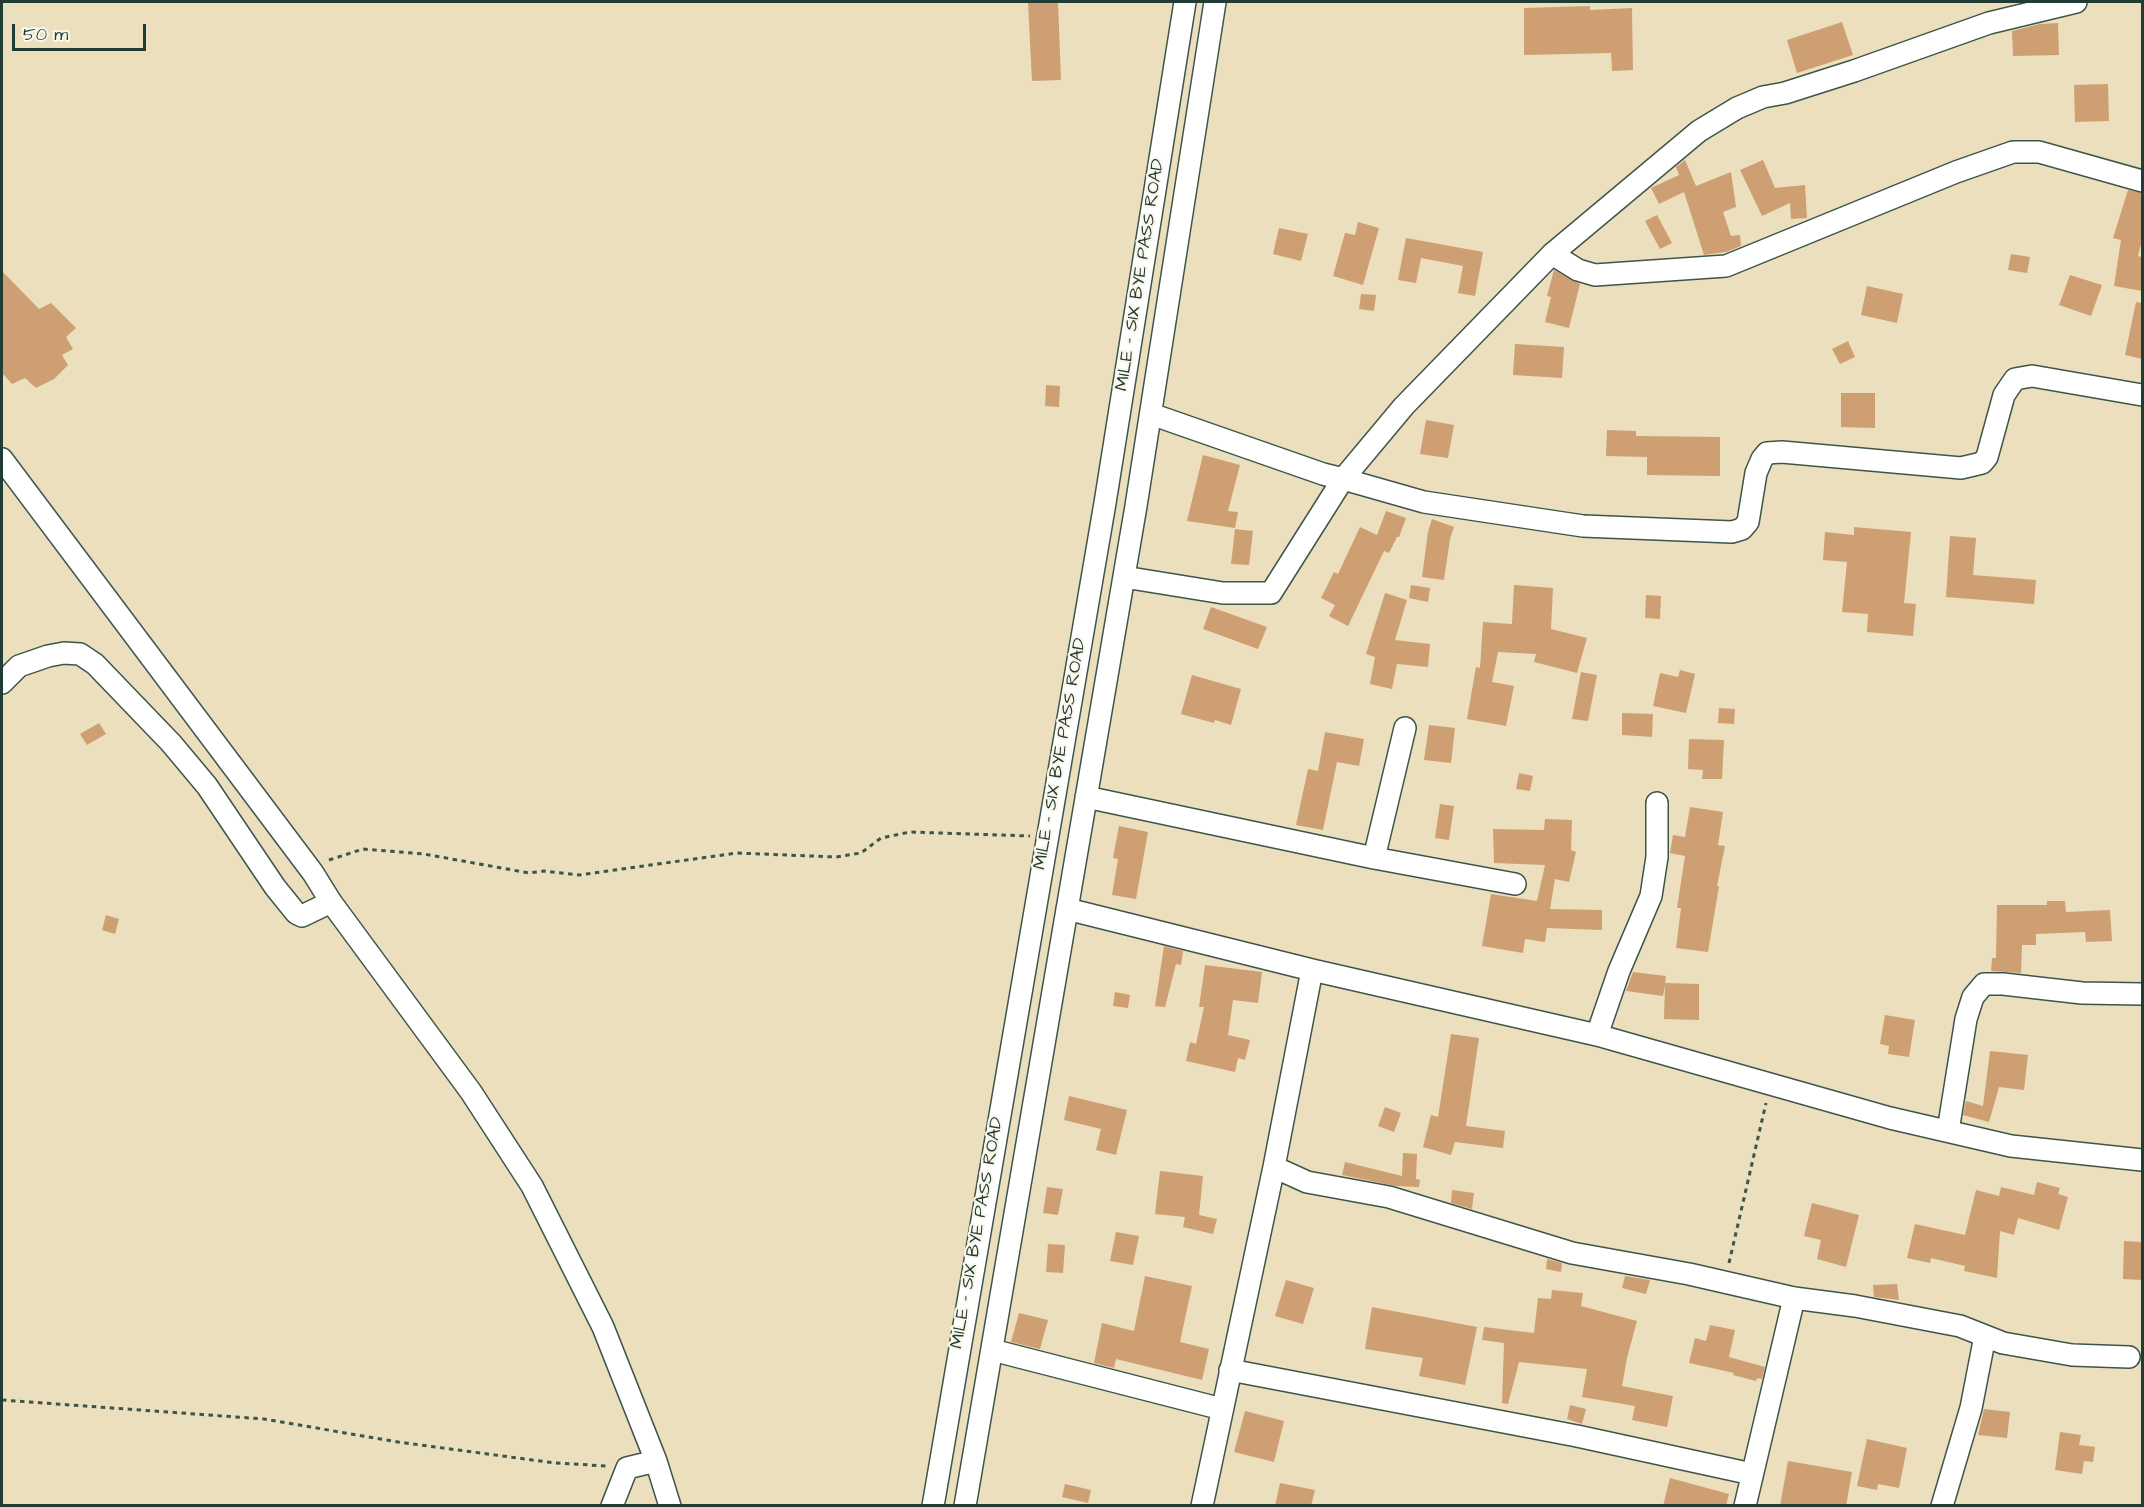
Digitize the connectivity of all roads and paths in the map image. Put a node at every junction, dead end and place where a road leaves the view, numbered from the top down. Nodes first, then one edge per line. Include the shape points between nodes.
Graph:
1 (1185, 2) edge
2 (1215, 2) edge
3 (2076, 2) edge
4 (2142, 181) edge
5 (1552, 255) junction
6 (2142, 395) edge
7 (1151, 414) junction
8 (2, 459) edge
9 (1343, 479) junction
10 (1105, 503) junction
11 (1136, 506) junction
12 (1124, 577) junction
13 (2, 683) edge
14 (1405, 728) dead end
15 (1086, 797) junction
16 (1657, 803) dead end
17 (1047, 837) junction
18 (1374, 858) junction
19 (313, 873) junction
20 (1515, 884) dead end
21 (331, 902) junction
22 (1067, 909) junction
23 (1312, 970) junction
24 (2142, 994) edge
25 (1597, 1035) junction
26 (1771, 1084) junction
27 (1948, 1131) junction
28 (2142, 1160) edge
29 (1274, 1167) junction
30 (1725, 1283) junction
31 (1794, 1298) junction
32 (1985, 1336) junction
33 (992, 1350) junction
34 (2129, 1357) dead end
35 (1230, 1370) junction
36 (2, 1400) edge
37 (1222, 1409) junction
38 (656, 1461) junction
39 (627, 1468) junction
40 (1752, 1474) junction
41 (612, 1506) edge
42 (670, 1506) edge
43 (933, 1506) edge
44 (965, 1506) edge
45 (1202, 1506) edge
46 (1745, 1506) edge
47 (1942, 1506) edge

1 - 10 street, MILE - SIX BYE PASS ROAD
2 - 7 street
3 - 5 street via 1989,23 1737,108 1699,131
4 - 5 street via 2039,152 2013,152 1726,266 1595,275
5 - 9 street via 1404,406
6 - 9 street via 2032,376 2015,379 2004,395 1988,457 1982,463 1961,468 1767,453 1756,473 1748,522 1743,529 1732,532 1583,526 1424,502
7 - 9 street
7 - 11 street
8 - 19 street
9 - 12 street via 1271,593 1222,592
10 - 11 street
10 - 17 street, MILE - SIX BYE PASS ROAD
11 - 12 street
12 - 15 street
13 - 21 street via 19,666 48,656 80,654 95,664 207,786 296,914 302,916
14 - 18 street
15 - 18 street
15 - 22 street
16 - 25 street via 1657,857 1651,896 1619,970
17 - 19 path via 910,831 880,838 861,853 836,857 737,853 579,875 529,873 424,854 363,849 329,860
17 - 43 street, MILE - SIX BYE PASS ROAD
18 - 20 street
19 - 21 street
21 - 38 street via 471,1092 532,1186 603,1327
22 - 23 street
22 - 33 street
23 - 25 street
23 - 29 street
24 - 27 street via 1984,984 1973,997 1966,1019
25 - 26 street
26 - 27 street
26 - 30 path
27 - 28 street via 2011,1146
29 - 30 street via 1307,1182 1389,1197 1572,1253
29 - 35 street
30 - 31 street
31 - 32 street via 1960,1326
31 - 40 street
32 - 34 street via 2072,1355
32 - 47 street via 1971,1408
33 - 37 street
33 - 44 street
35 - 37 street
35 - 40 street via 1577,1436
36 - 39 path via 264,1419 409,1444
37 - 45 street
38 - 39 street
38 - 42 street
39 - 41 street
40 - 46 street

